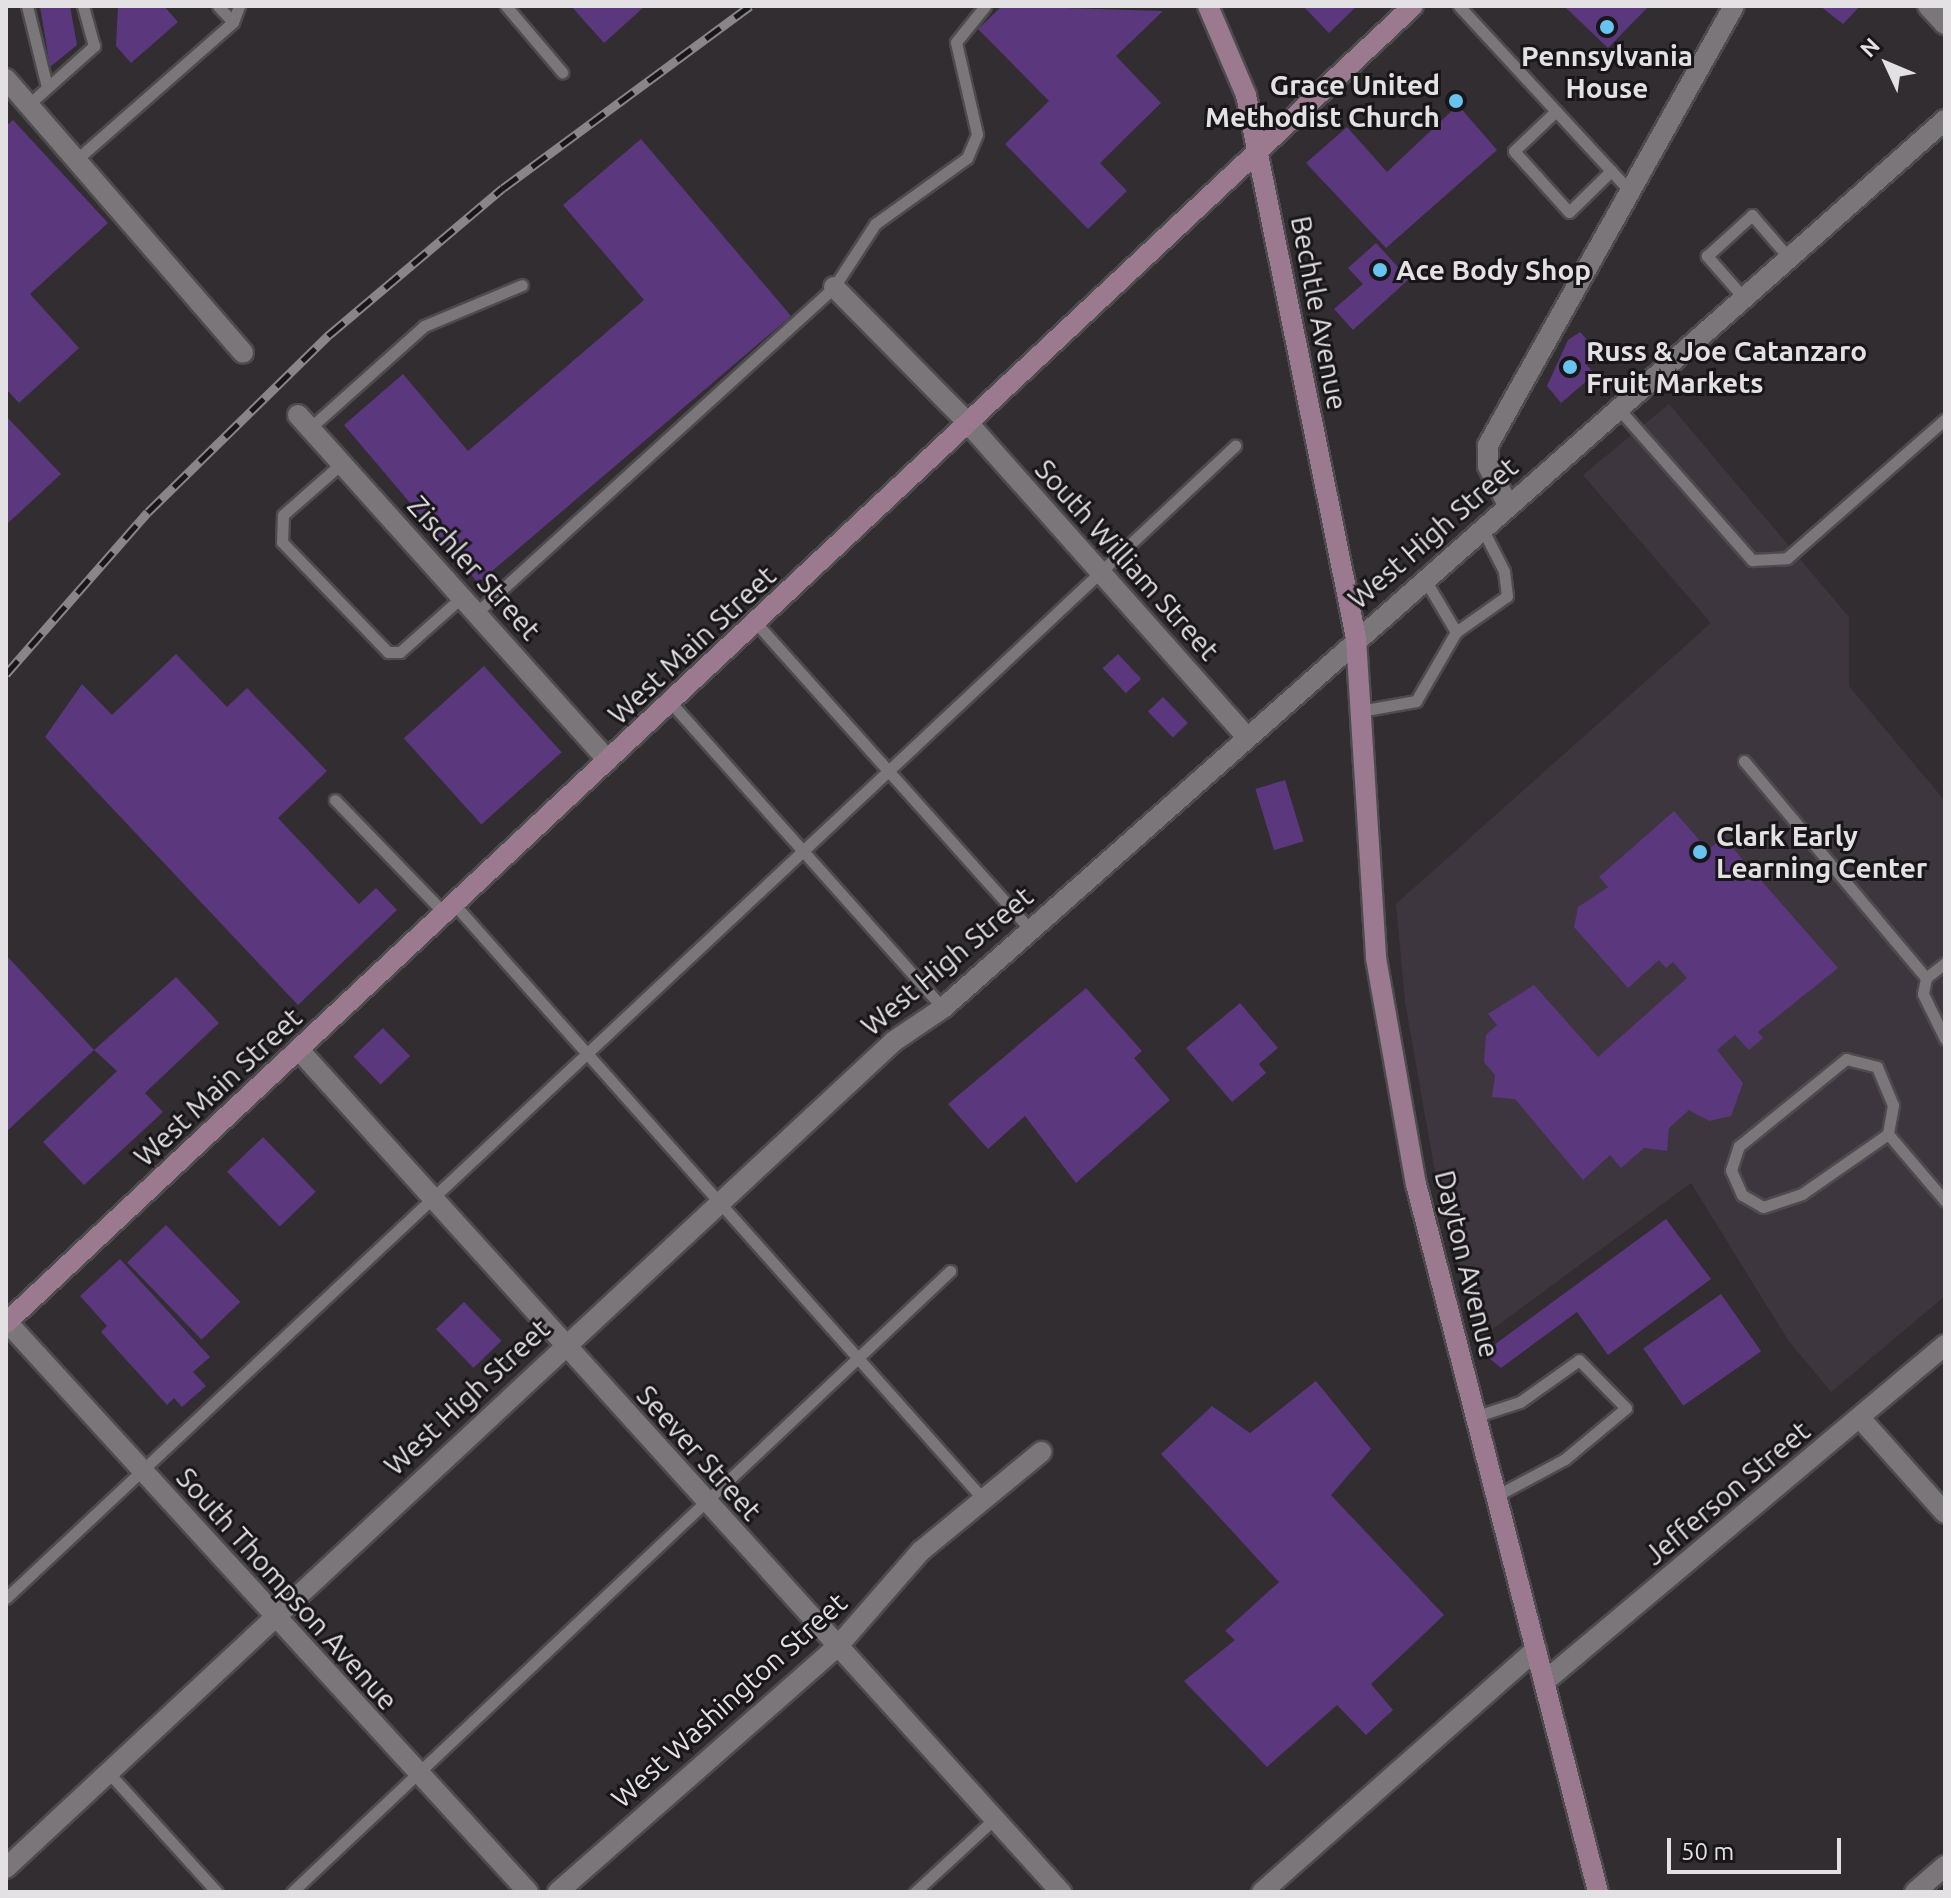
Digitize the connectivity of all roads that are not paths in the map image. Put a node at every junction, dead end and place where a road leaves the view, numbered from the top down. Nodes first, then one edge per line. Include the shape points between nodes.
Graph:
1 (218, 6) edge
2 (239, 6) edge
3 (506, 6) edge
4 (985, 6) edge
5 (1208, 6) edge
6 (1413, 6) edge
7 (1459, 6) edge
8 (1734, 6) edge
9 (1928, 6) edge
10 (85, 7) edge
11 (31, 8) edge
12 (72, 17) dead end
13 (233, 22) junction
14 (1945, 24) edge
15 (562, 72) dead end
16 (6, 79) edge
17 (47, 87) junction
18 (28, 105) junction
19 (1556, 111) junction
20 (1945, 120) edge
21 (1258, 151) junction
22 (76, 160) junction
23 (1611, 171) junction
24 (1628, 189) junction
25 (1789, 258) junction
26 (522, 285) dead end
27 (834, 287) junction
28 (1743, 297) junction
29 (243, 353) dead end
30 (1618, 408) junction
31 (1945, 419) edge
32 (304, 422) joint
33 (968, 423) junction
34 (1235, 446) dead end
35 (342, 463) junction
36 (1508, 505) junction
37 (1482, 528) junction
38 (1099, 570) junction
39 (1424, 578) junction
40 (462, 597) junction
41 (476, 613) junction
42 (757, 624) junction
43 (1456, 632) junction
44 (1356, 638) junction
45 (672, 704) junction
46 (1360, 711) junction
47 (1245, 735) junction
48 (608, 760) junction
49 (1744, 761) dead end
50 (888, 767) junction
51 (335, 800) dead end
52 (801, 849) junction
53 (449, 909) junction
54 (1030, 929) junction
55 (1945, 963) edge
56 (1926, 978) junction
57 (943, 1008) junction
58 (1945, 1039) edge
59 (299, 1050) junction
60 (584, 1051) junction
61 (1888, 1134) junction
62 (435, 1196) junction
63 (1945, 1201) edge
64 (719, 1202) junction
65 (950, 1271) dead end
66 (6, 1322) edge
67 (563, 1345) junction
68 (1945, 1345) edge
69 (859, 1358) junction
70 (1477, 1416) junction
71 (1860, 1418) junction
72 (1041, 1452) dead end
73 (144, 1470) junction
74 (1498, 1495) junction
75 (704, 1500) junction
76 (984, 1500) junction
77 (1945, 1513) edge
78 (6, 1598) edge
79 (273, 1617) junction
80 (838, 1646) junction
81 (1536, 1650) junction
82 (1544, 1682) junction
83 (108, 1772) junction
84 (415, 1774) junction
85 (994, 1819) junction
86 (1945, 1866) edge
87 (6, 1868) edge
88 (217, 1892) edge
89 (292, 1892) edge
90 (528, 1892) edge
91 (558, 1892) edge
92 (915, 1892) edge
93 (1061, 1892) edge
94 (1262, 1892) edge
95 (1598, 1892) edge
96 (1915, 1892) edge

1 - 13 lane
2 - 13 lane
3 - 15 lane
4 - 27 lane via 956,42 977,134 967,158 875,224
5 - 21 main road, Bechtle Avenue via 1246,95
6 - 21 main road, West Main Street
7 - 19 lane
8 - 24 street
9 - 14 street
10 - 12 lane
10 - 17 lane via 94,46
11 - 17 lane
13 - 22 lane
16 - 18 street
17 - 18 lane
18 - 22 street
19 - 23 lane
19 - 23 lane via 1514,151 1569,212
20 - 25 street, West High Street
21 - 33 main road, West Main Street
21 - 44 main road, Bechtle Avenue
22 - 29 street
23 - 24 lane
24 - 36 street via 1488,445 1488,466
25 - 28 street, West High Street
25 - 28 lane via 1752,215 1707,256
26 - 32 lane via 424,326
27 - 33 street, South William Street
27 - 41 lane
28 - 30 street, West High Street
30 - 31 lane via 1752,560 1787,558
30 - 36 street, West High Street
32 - 35 street, Zischler Street
33 - 38 street, South William Street
33 - 42 main road, West Main Street
34 - 38 lane
35 - 40 street, Zischler Street
35 - 40 lane via 283,515 282,542 379,644 400,652
36 - 37 street, West High Street
37 - 39 street, West High Street
37 - 43 lane via 1504,571 1507,596
38 - 47 street, South William Street
38 - 50 lane
39 - 43 lane
39 - 44 street, West High Street
40 - 41 street, Zischler Street
41 - 48 street, Zischler Street
42 - 45 main road, West Main Street
42 - 50 lane
43 - 46 lane via 1416,701
44 - 46 main road, Dayton Avenue
44 - 47 street, West High Street
45 - 48 main road, West Main Street
45 - 52 lane
46 - 70 main road, Dayton Avenue via 1376,958 1416,1184
47 - 54 street, West High Street
48 - 53 main road, West Main Street
49 - 56 lane
50 - 52 lane
50 - 54 lane
51 - 53 lane
52 - 57 lane
52 - 60 lane
53 - 59 main road, West Main Street
53 - 60 lane
54 - 57 street, West High Street
55 - 56 lane
56 - 58 lane via 1923,994
57 - 64 street, West High Street via 894,1041
59 - 62 street, Seever Street
59 - 66 main road, West Main Street
60 - 62 lane
60 - 64 lane
61 - 61 lane via 1893,1105 1877,1067 1846,1059 1739,1146 1731,1170 1742,1195 1763,1207 1802,1194
61 - 63 lane
62 - 67 street, Seever Street
62 - 73 lane
64 - 67 street, West High Street
64 - 69 lane
65 - 69 lane
66 - 73 street, South Thompson Avenue
67 - 75 street, Seever Street
67 - 79 street, West High Street
68 - 71 street, Jefferson Street
69 - 75 lane
69 - 76 lane
70 - 74 main road, Dayton Avenue
70 - 74 lane via 1520,1402 1579,1360 1626,1408 1565,1459
71 - 77 street
71 - 82 street, Jefferson Street
72 - 76 street, West Washington Street
73 - 78 lane
73 - 79 street, South Thompson Avenue
74 - 81 main road, Dayton Avenue
75 - 80 street, Seever Street
75 - 84 lane
76 - 80 street, West Washington Street via 921,1551
79 - 83 street, West High Street
79 - 84 street, South Thompson Avenue
80 - 85 street, Seever Street
80 - 91 street, West Washington Street
81 - 82 main road, Dayton Avenue
81 - 94 street
82 - 95 main road, Dayton Avenue
83 - 87 street, West High Street
83 - 88 lane
84 - 89 lane
84 - 90 street, South Thompson Avenue
85 - 92 lane
85 - 93 street, Seever Street
86 - 96 street

